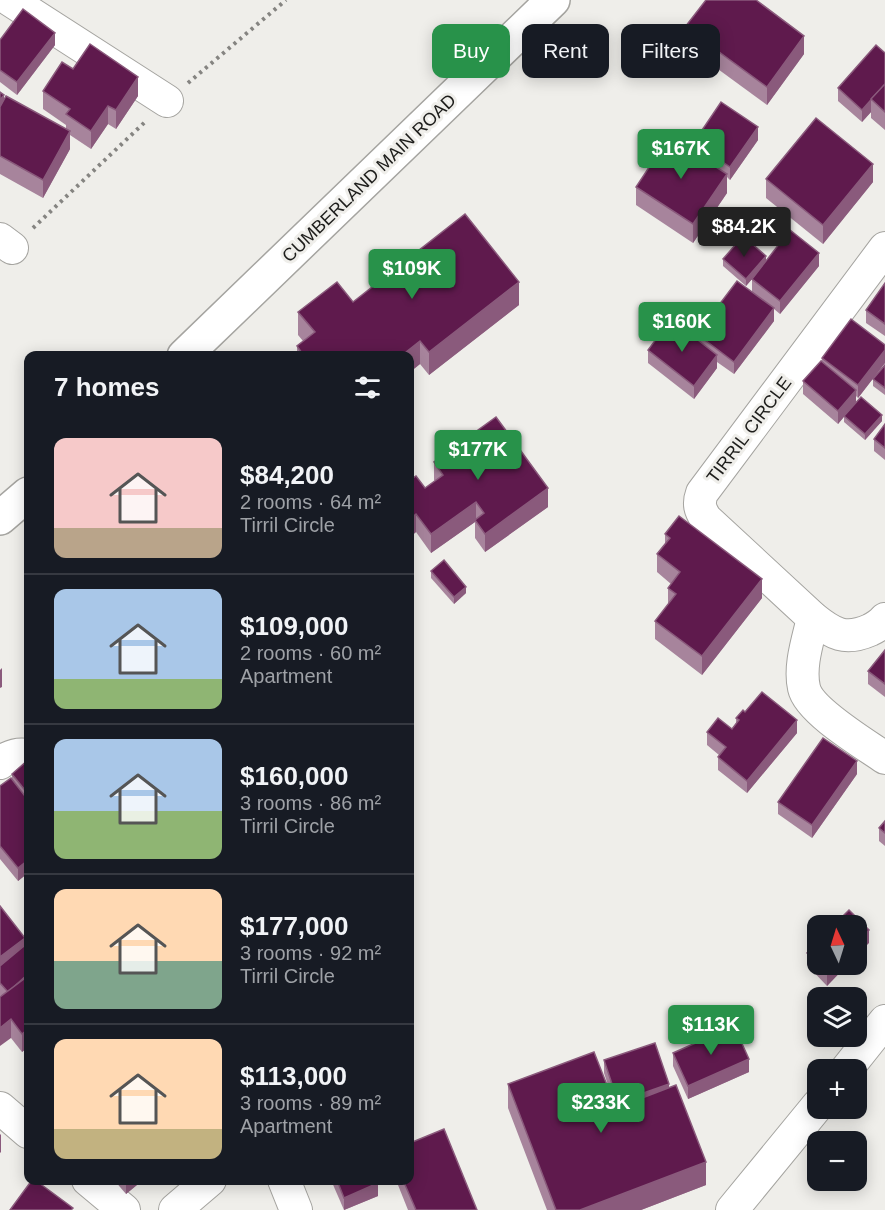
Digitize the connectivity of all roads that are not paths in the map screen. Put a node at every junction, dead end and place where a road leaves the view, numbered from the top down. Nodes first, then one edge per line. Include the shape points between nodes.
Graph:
1 (10, 0) edge
2 (553, 0) edge
3 (167, 102) dead end
4 (885, 248) edge
5 (189, 351) edge
6 (24, 497) edge
7 (0, 518) edge
8 (813, 618) junction
9 (885, 619) edge
10 (24, 754) edge
11 (885, 758) edge
12 (0, 763) edge
13 (885, 1021) edge
14 (855, 1059) edge
15 (0, 1108) edge
16 (807, 1118) edge
17 (24, 1129) edge
18 (94, 1185) edge
19 (204, 1185) edge
20 (286, 1185) edge
21 (124, 1210) edge
22 (175, 1210) edge
23 (296, 1210) edge
24 (732, 1210) edge

1 - 3 street
2 - 5 street, CUMBERLAND MAIN ROAD
4 - 8 street, TIRRIL CIRCLE via 699,501 706,519
6 - 7 street
8 - 9 street, TIRRIL CIRCLE via 829,631 848,636 880,625
8 - 11 street via 803,667 804,690 818,710
10 - 12 street
13 - 14 street
15 - 17 street
16 - 24 street
18 - 21 street
19 - 22 street
20 - 23 street

